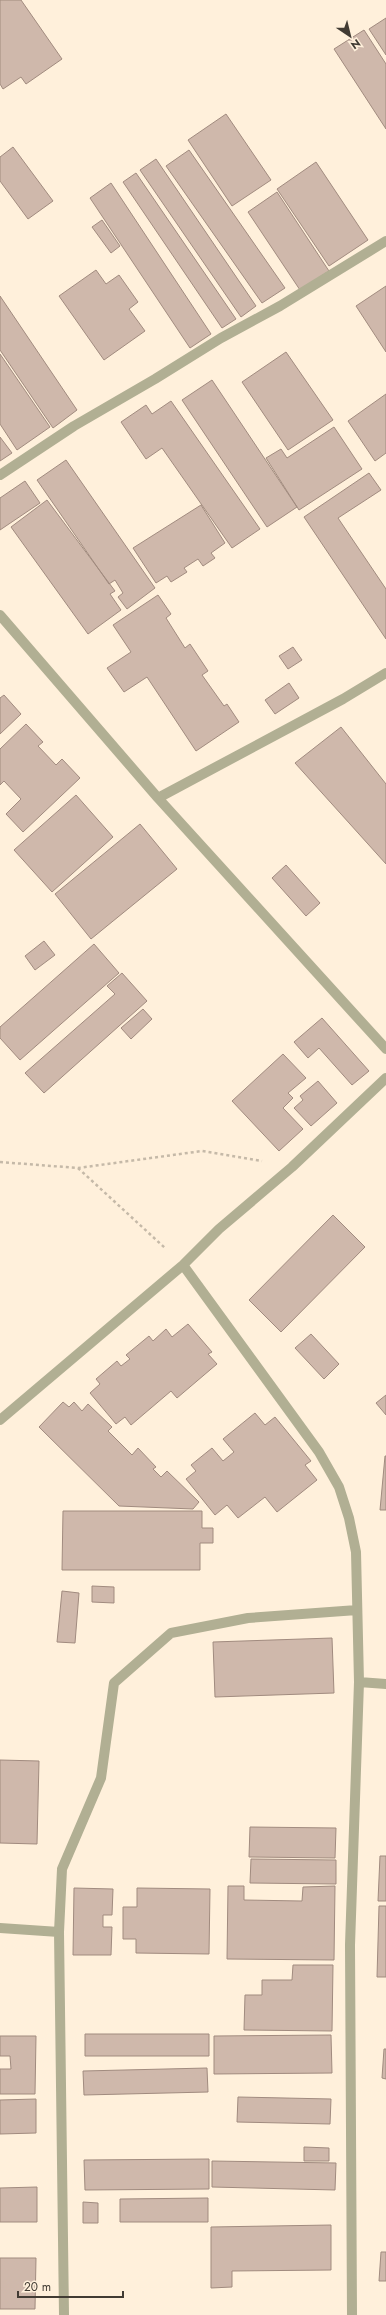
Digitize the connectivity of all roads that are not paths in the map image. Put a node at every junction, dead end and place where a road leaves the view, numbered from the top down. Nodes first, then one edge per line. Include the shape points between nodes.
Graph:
1 (386, 241) edge
2 (0, 475) edge
3 (0, 615) edge
4 (386, 672) edge
5 (158, 798) junction
6 (386, 1049) edge
7 (386, 1078) edge
8 (183, 1265) junction
9 (0, 1420) edge
10 (357, 1610) junction
11 (359, 1682) junction
12 (386, 1684) edge
13 (0, 1928) edge
14 (59, 1932) junction
15 (64, 2315) edge
16 (352, 2315) edge

1 - 2 street via 74,426
3 - 5 street
4 - 5 street via 342,699
5 - 6 street
7 - 8 street via 292,1166 219,1229
8 - 9 street
8 - 10 street via 319,1452 339,1487 356,1552
10 - 11 street
10 - 14 street via 248,1618 171,1633 114,1683 101,1778 62,1869
11 - 12 street
11 - 16 street via 350,1945
13 - 14 street
14 - 15 street

